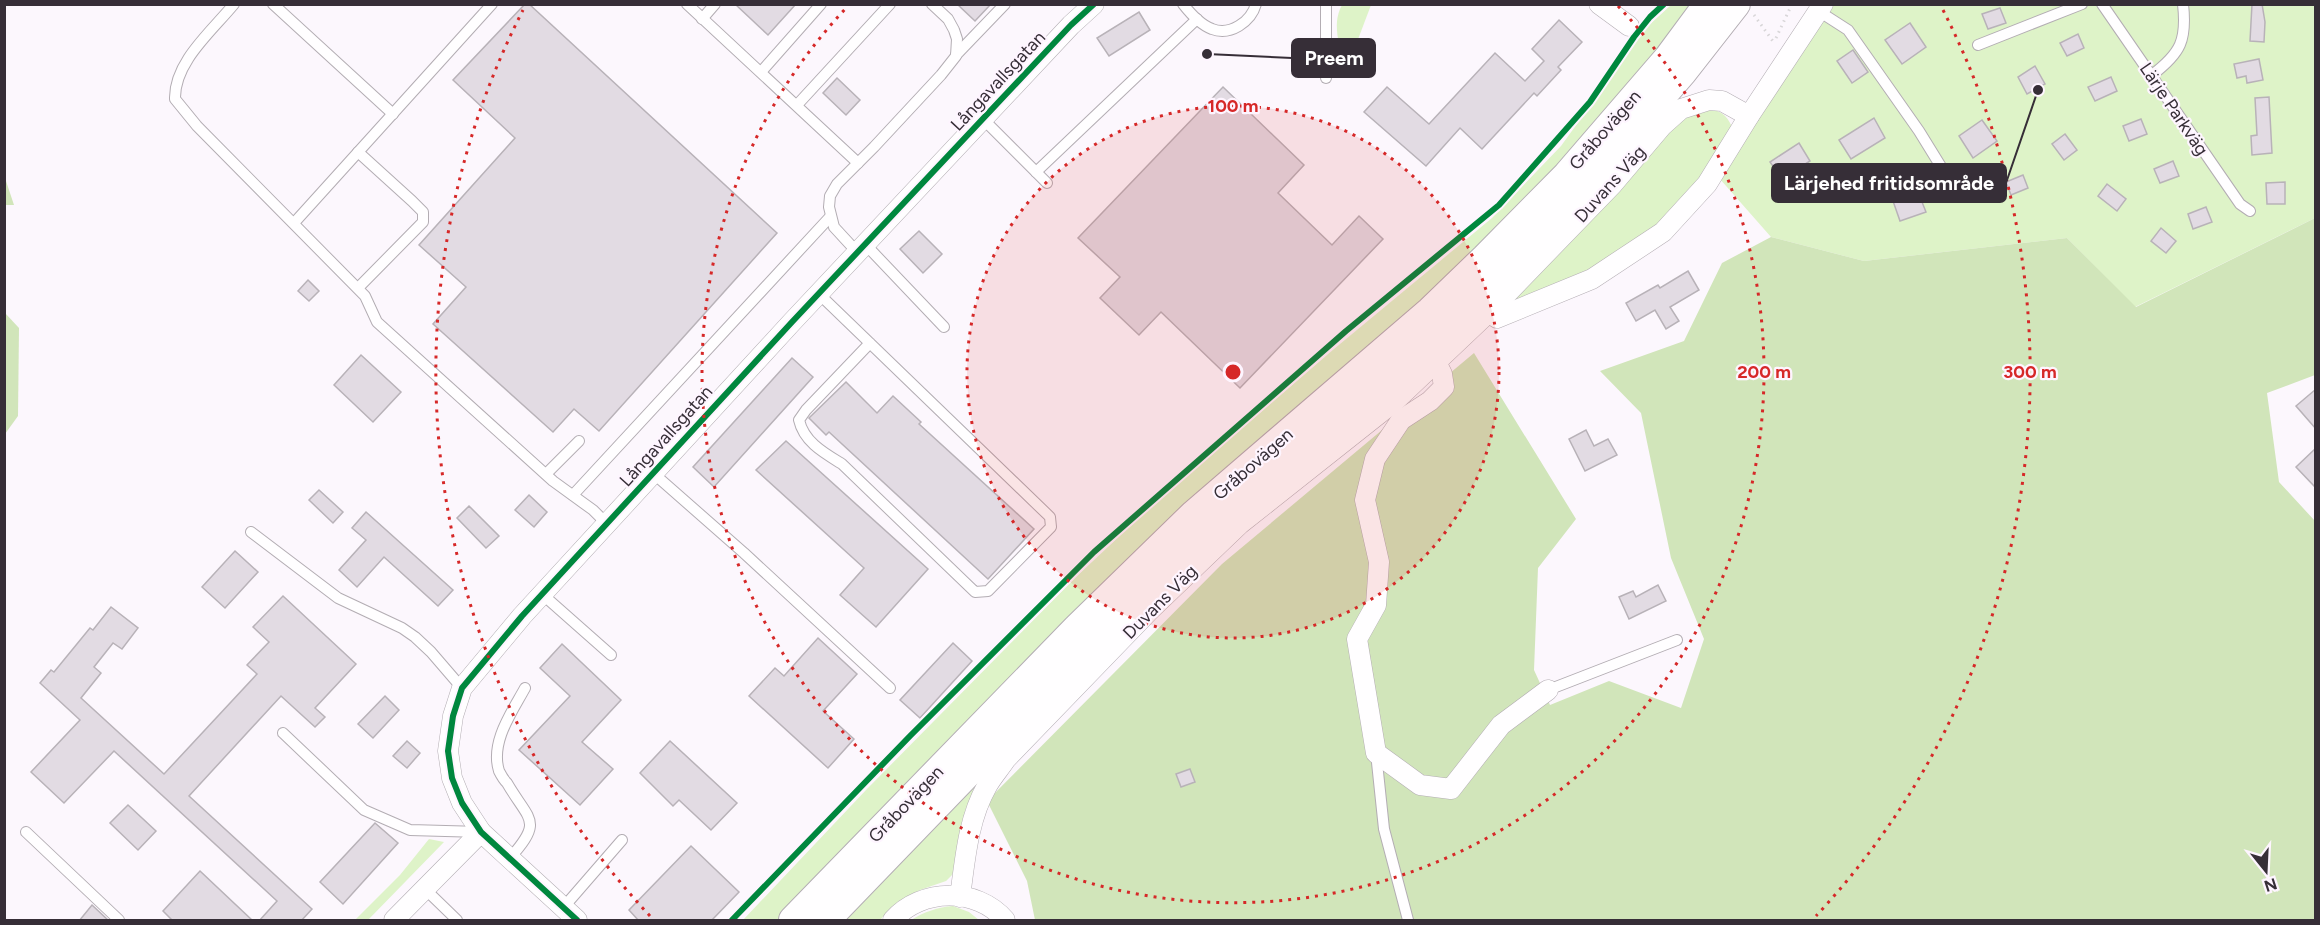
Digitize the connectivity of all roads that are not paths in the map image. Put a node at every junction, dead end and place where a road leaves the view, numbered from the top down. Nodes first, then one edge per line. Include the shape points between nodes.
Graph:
1 (234, 4) edge
2 (273, 4) edge
3 (492, 4) edge
4 (687, 4) edge
5 (715, 4) edge
6 (821, 4) edge
7 (890, 4) edge
8 (932, 4) edge
9 (1005, 4) edge
10 (1095, 4) edge
11 (1183, 4) edge
12 (1256, 4) edge
13 (1326, 4) edge
14 (1599, 4) edge
15 (1708, 4) edge
16 (2082, 4) edge
17 (2102, 4) edge
18 (2183, 4) edge
19 (1821, 8) edge
20 (1744, 9) edge
21 (702, 19) junction
22 (1197, 19) junction
23 (1629, 26) dead end
24 (1978, 45) dead end
25 (956, 56) junction
26 (761, 72) junction
27 (2152, 75) junction
28 (1326, 78) dead end
29 (797, 105) junction
30 (393, 114) junction
31 (1749, 116) junction
32 (983, 119) junction
33 (358, 152) junction
34 (858, 164) junction
35 (1036, 172) junction
36 (1948, 178) dead end
37 (1047, 183) dead end
38 (2250, 211) dead end
39 (830, 217) junction
40 (294, 223) junction
41 (861, 248) junction
42 (358, 288) junction
43 (818, 293) junction
44 (1489, 312) junction
45 (944, 327) dead end
46 (870, 343) junction
47 (1436, 362) junction
48 (579, 441) dead end
49 (653, 473) junction
50 (546, 474) junction
51 (573, 495) junction
52 (607, 524) junction
53 (251, 532) dead end
54 (542, 594) junction
55 (1677, 640) dead end
56 (610, 655) dead end
57 (462, 688) junction
58 (525, 688) dead end
59 (890, 688) dead end
60 (1548, 690) joint
61 (284, 733) dead end
62 (1376, 753) junction
63 (26, 832) dead end
64 (481, 832) junction
65 (622, 840) dead end
66 (510, 858) junction
67 (425, 889) junction
68 (960, 897) junction
69 (570, 914) edge
70 (119, 921) edge
71 (394, 921) edge
72 (457, 921) edge
73 (793, 921) edge
74 (826, 921) edge
75 (893, 921) edge
76 (1005, 921) edge
77 (1408, 921) edge

1 - 40 lane via 178,77 176,99 197,126
2 - 30 lane
3 - 30 lane
4 - 21 lane
5 - 21 lane
6 - 26 lane
7 - 29 lane
8 - 25 lane via 954,30
9 - 25 lane
10 - 32 street, Långavallsgatan
11 - 22 lane
12 - 22 lane via 1248,20 1223,31
13 - 28 lane
14 - 23 street
15 - 73 main road, Gråbovägen via 1668,58 1567,175 1485,258 1430,311 1194,514 1077,628
16 - 24 lane
17 - 27 lane, Lärje Parkväg
18 - 27 lane via 2186,26 2181,44
19 - 31 street
19 - 36 lane via 1848,30
20 - 74 main road, Gråbovägen via 1500,275 1334,428 1233,508 1078,659
21 - 26 lane
22 - 35 lane
25 - 34 lane
26 - 29 lane
27 - 38 lane, Lärje Parkväg via 2240,204
29 - 34 lane
30 - 33 lane
31 - 44 street via 1707,184 1663,232 1592,279 1497,318
31 - 44 street, Duvans Väg via 1722,101 1709,100 1681,109
32 - 35 lane
32 - 41 street, Långavallsgatan
33 - 40 lane
33 - 42 lane via 423,213 423,222
34 - 39 lane via 830,196
35 - 37 lane
39 - 41 lane via 834,227
39 - 51 lane
40 - 42 lane
41 - 43 street, Långavallsgatan
41 - 45 lane
42 - 50 lane via 377,322
43 - 46 lane
43 - 49 street, Långavallsgatan
44 - 47 street, Duvans Väg
46 - 46 lane via 1050,517 1051,527 988,591 975,592 802,430 799,420 806,410
47 - 62 street via 1444,387 1401,420 1375,459 1365,500 1379,562 1376,605 1357,639
47 - 68 street, Duvans Väg via 1394,402 1240,524 1006,759 987,786 974,819
48 - 50 lane
49 - 52 street, Långavallsgatan
49 - 59 lane
50 - 51 lane
51 - 52 lane
52 - 54 street, Långavallsgatan
53 - 57 lane via 338,598 415,637
54 - 56 lane
54 - 57 street, Långavallsgatan
55 - 60 lane
57 - 64 street, Långavallsgatan via 448,751 455,786
58 - 66 lane via 502,731 498,749 499,771 528,815 531,827 526,840
60 - 62 street via 1501,725 1451,789 1420,785
61 - 64 lane via 364,810 410,830
62 - 77 lane via 1384,829
63 - 70 lane
64 - 66 street, Långavallsgatan
64 - 67 street
65 - 69 lane
66 - 69 street, Långavallsgatan
67 - 71 street
67 - 72 lane
68 - 75 street via 921,899
68 - 76 street via 989,906

